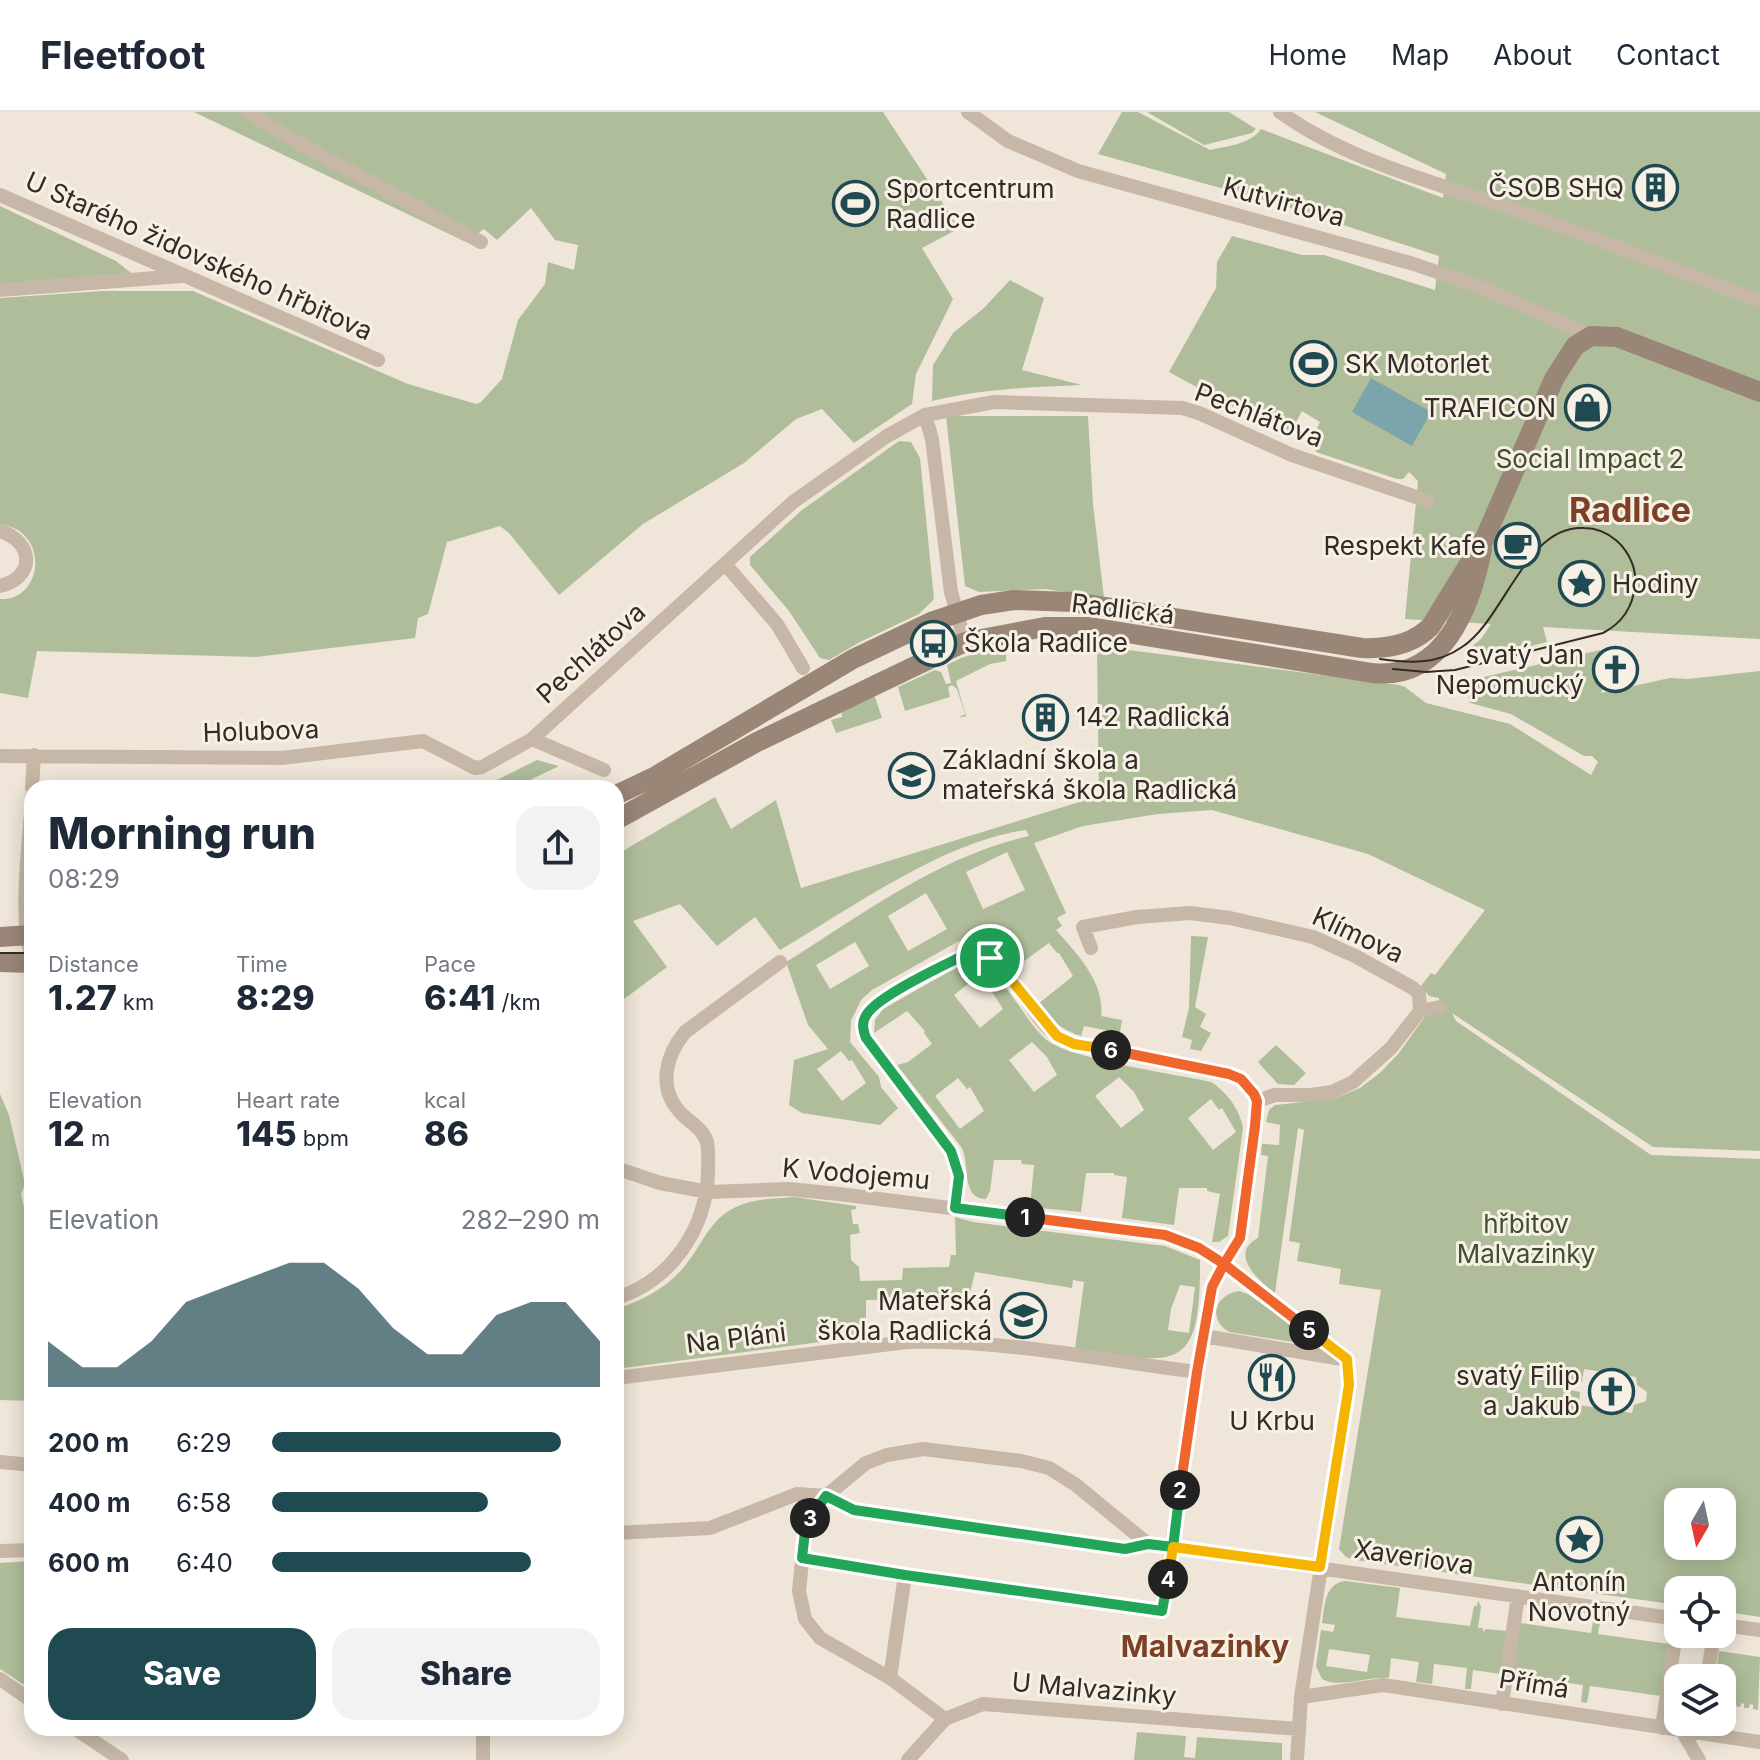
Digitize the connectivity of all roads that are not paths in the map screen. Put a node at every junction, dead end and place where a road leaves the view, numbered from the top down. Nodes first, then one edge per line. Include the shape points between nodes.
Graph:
1 (248, 112) edge
2 (968, 112) edge
3 (1280, 112) edge
4 (0, 195) edge
5 (481, 242) dead end
6 (186, 276) junction
7 (0, 290) edge
8 (1760, 301) edge
9 (1591, 336) junction
10 (378, 360) dead end
11 (1760, 392) edge
12 (925, 415) junction
13 (1428, 501) dead end
14 (0, 531) edge
15 (1485, 538) junction
16 (725, 564) junction
17 (0, 586) edge
18 (956, 612) junction
19 (965, 642) junction
20 (803, 668) dead end
21 (532, 739) junction
22 (34, 755) junction
23 (0, 756) edge
24 (482, 767) joint
25 (604, 770) dead end
26 (32, 780) edge
27 (624, 791) edge
28 (624, 816) edge
29 (24, 935) edge
30 (0, 937) edge
31 (1091, 948) dead end
32 (24, 960) edge
33 (0, 962) edge
34 (780, 962) dead end
35 (1440, 1007) dead end
36 (1420, 1011) junction
37 (1257, 1101) junction
38 (624, 1171) edge
39 (708, 1192) junction
40 (955, 1208) junction
41 (1224, 1264) junction
42 (624, 1295) edge
43 (1204, 1336) junction
44 (1347, 1359) junction
45 (1197, 1372) junction
46 (624, 1377) edge
47 (0, 1462) edge
48 (24, 1464) edge
49 (826, 1496) junction
50 (624, 1533) edge
51 (1148, 1544) junction
52 (1173, 1547) junction
53 (24, 1550) edge
54 (0, 1551) edge
55 (802, 1558) junction
56 (1320, 1567) junction
57 (905, 1575) junction
58 (1518, 1596) junction
59 (1664, 1617) edge
60 (1736, 1627) edge
61 (1760, 1630) edge
62 (1674, 1648) edge
63 (890, 1678) junction
64 (0, 1679) edge
65 (24, 1696) edge
66 (1301, 1697) junction
67 (1502, 1704) junction
68 (945, 1719) junction
69 (1662, 1728) joint
70 (1298, 1729) junction
71 (86, 1736) edge
72 (483, 1736) edge
73 (1685, 1736) edge
74 (1734, 1736) edge
75 (1760, 1742) edge
76 (122, 1760) edge
77 (483, 1760) edge
78 (908, 1760) edge
79 (1297, 1760) edge
80 (1699, 1760) edge

1 - 5 street
2 - 9 street, Kutvirtova via 1008,141 1068,167 1414,264
3 - 8 street via 1342,149
4 - 6 street, U Starého židovského hřbitova
6 - 7 street
6 - 10 street, U Starého židovského hřbitova
9 - 11 main road via 1617,337
9 - 15 main road, Radlická via 1561,364
12 - 13 street, Pechlátova via 994,402 1182,408 1292,455
12 - 16 street, Pechlátova via 793,502
12 - 18 street
14 - 17 street via 15,537 26,554 20,575
15 - 18 main road, Radlická via 1428,629 1415,639 1384,647 1349,646 1051,599
15 - 19 main road, Radlická via 1476,582 1449,638 1425,662 1393,674 1090,627 1045,627
16 - 20 street via 777,624
16 - 21 street, Pechlátova
18 - 19 street
18 - 27 main road, Radlická via 853,659
19 - 28 main road, Radlická via 769,735
21 - 24 street, Pechlátova
21 - 25 street
22 - 23 street, Holubova
22 - 24 street, Holubova via 282,758 423,741 468,766
22 - 26 street
29 - 30 main road
31 - 36 street, Klímova via 1083,927 1137,917 1190,913 1245,921 1308,936 1355,956 1413,988
32 - 33 main road
34 - 39 street via 685,1032 668,1061 669,1094 708,1145
35 - 36 street
36 - 37 street via 1391,1048 1353,1082 1332,1092
37 - 40 street via 1251,1087 1229,1074 1074,1044 1057,1036 999,965 983,953 971,952 876,1004 863,1027 951,1151 959,1176
37 - 41 street via 1240,1238
38 - 39 street, K Vodojemu
39 - 40 street, K Vodojemu via 788,1189
39 - 42 street via 697,1226 674,1261
40 - 41 street, K Vodojemu via 1165,1235
41 - 43 street via 1212,1287
41 - 44 street, K Vodojemu
43 - 44 street
43 - 45 street
44 - 56 street via 1349,1385
45 - 46 street, Na Pláni via 936,1341
45 - 52 street
47 - 48 street
49 - 50 street via 797,1494 710,1528
49 - 51 street, Xaveriova via 854,1510 1125,1549
49 - 51 street via 866,1463 887,1455 923,1449 1021,1461 1049,1468 1076,1485
49 - 55 street via 813,1511
51 - 52 street, Xaveriova
52 - 56 street, Xaveriova
52 - 57 street via 1162,1611
53 - 54 street
55 - 57 street
55 - 63 street via 799,1591 805,1619 820,1638
56 - 58 street, Xaveriova
56 - 66 street
57 - 63 street
58 - 59 street, Xaveriova
58 - 67 street
60 - 61 street
62 - 69 street
63 - 68 street
64 - 65 street
66 - 67 street, Přímá via 1383,1685
66 - 70 street
67 - 69 street, Přímá
68 - 70 street, U Malvazinky via 983,1704
68 - 78 street, U Malvazinky
70 - 79 street
71 - 76 street
72 - 77 street
73 - 80 street
74 - 75 street, Přímá

